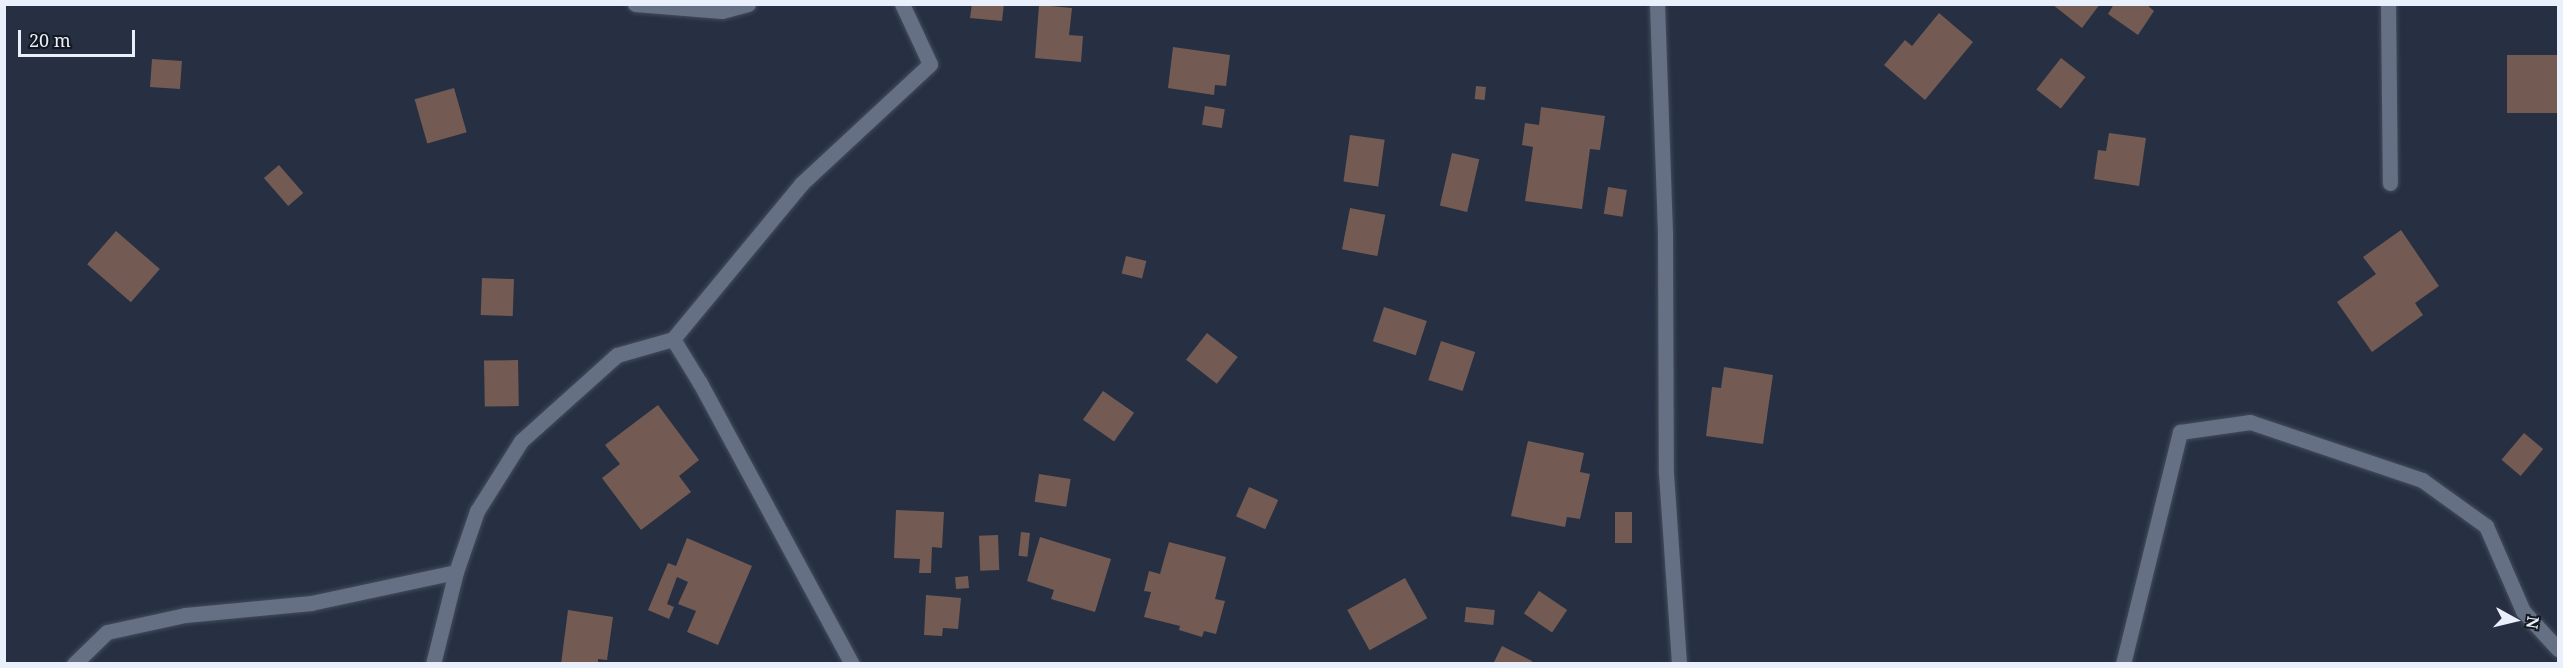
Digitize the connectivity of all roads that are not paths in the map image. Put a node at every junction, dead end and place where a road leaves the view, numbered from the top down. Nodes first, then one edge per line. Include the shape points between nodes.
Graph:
1 (635, 4) edge
2 (748, 4) edge
3 (902, 4) edge
4 (1657, 4) edge
5 (2388, 4) edge
6 (2390, 183) dead end
7 (673, 339) junction
8 (456, 572) junction
9 (2559, 649) edge
10 (74, 663) edge
11 (433, 663) edge
12 (852, 663) edge
13 (1679, 663) edge
14 (2123, 663) edge

1 - 2 street via 722,11
3 - 7 street via 930,64 801,184
4 - 13 street via 1665,236 1666,473
5 - 6 street
7 - 8 street via 617,355 521,441 477,511
7 - 12 street
8 - 10 street via 311,603 184,615 107,632
8 - 11 street
9 - 14 street via 2523,611 2486,526 2422,480 2250,422 2180,432

